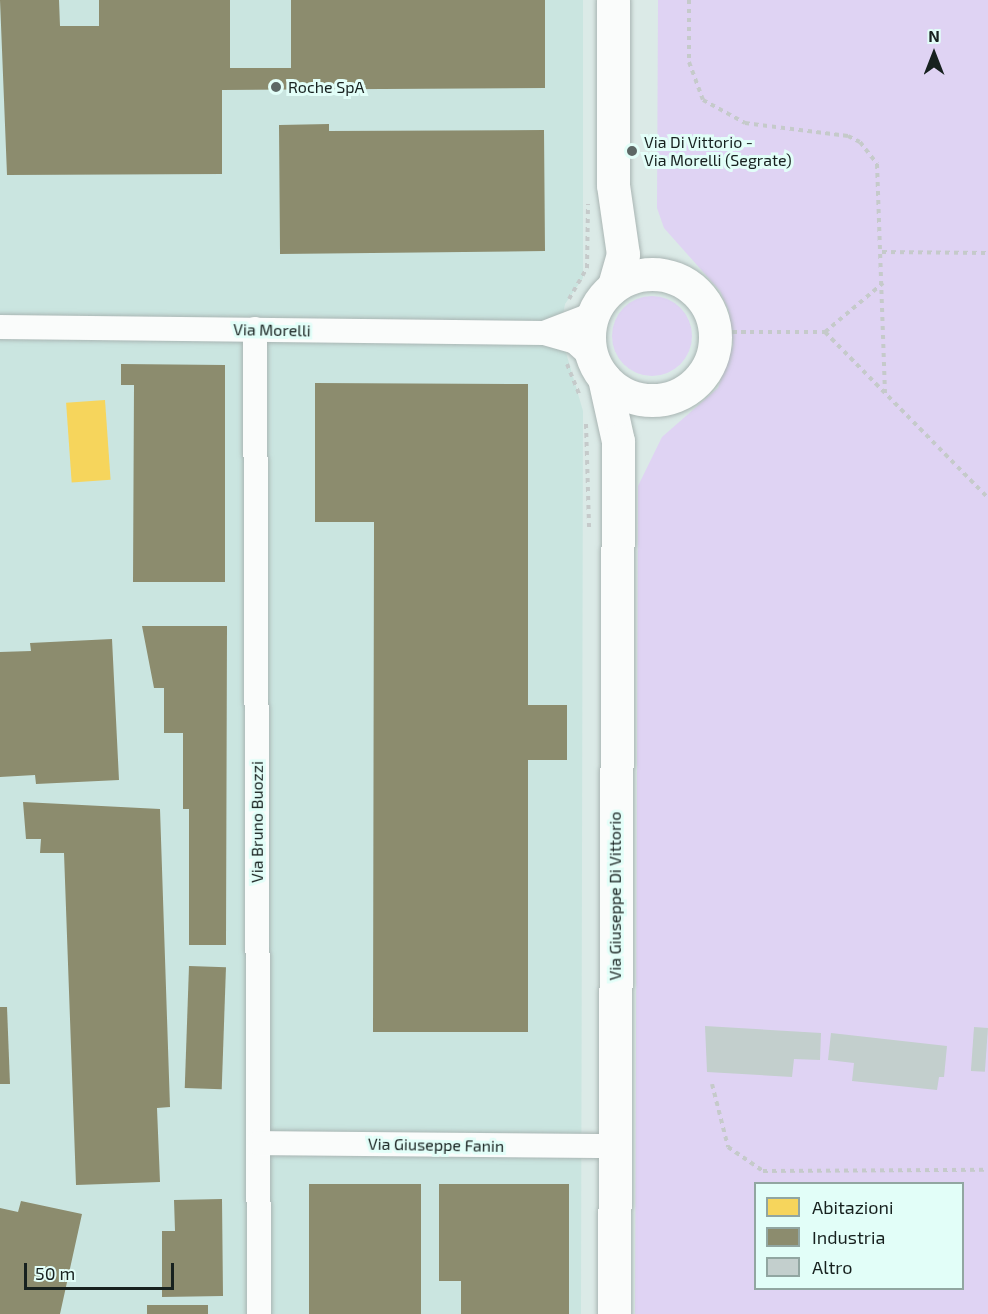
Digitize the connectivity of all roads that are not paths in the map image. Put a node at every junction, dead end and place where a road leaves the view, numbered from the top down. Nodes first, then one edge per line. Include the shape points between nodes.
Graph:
1 (613, 0) edge
2 (601, 191) junction
3 (670, 277) junction
4 (614, 286) junction
5 (593, 314) junction
6 (0, 327) edge
7 (255, 330) junction
8 (556, 333) junction
9 (598, 368) junction
10 (674, 395) junction
11 (616, 478) junction
12 (259, 1143) junction
13 (614, 1146) junction
14 (259, 1314) edge
15 (614, 1314) edge

1 - 2 main road
2 - 3 main road
2 - 4 main road via 623,254
3 - 4 main road via 636,276
3 - 10 main road via 699,296 714,332 706,368
4 - 5 main road
5 - 8 street, Via Morelli
5 - 9 main road
6 - 7 street, Via Morelli
7 - 8 street, Via Morelli
7 - 12 street, Via Bruno Buozzi
8 - 9 street
9 - 10 main road via 639,398
9 - 11 main road, Via Giuseppe Di Vittorio via 617,417
10 - 11 main road, Via Giuseppe Di Vittorio via 642,421
11 - 13 main road, Via Giuseppe Di Vittorio
12 - 13 street, Via Giuseppe Fanin
12 - 14 street, Via Bruno Buozzi
13 - 15 main road, Via Giuseppe Di Vittorio

